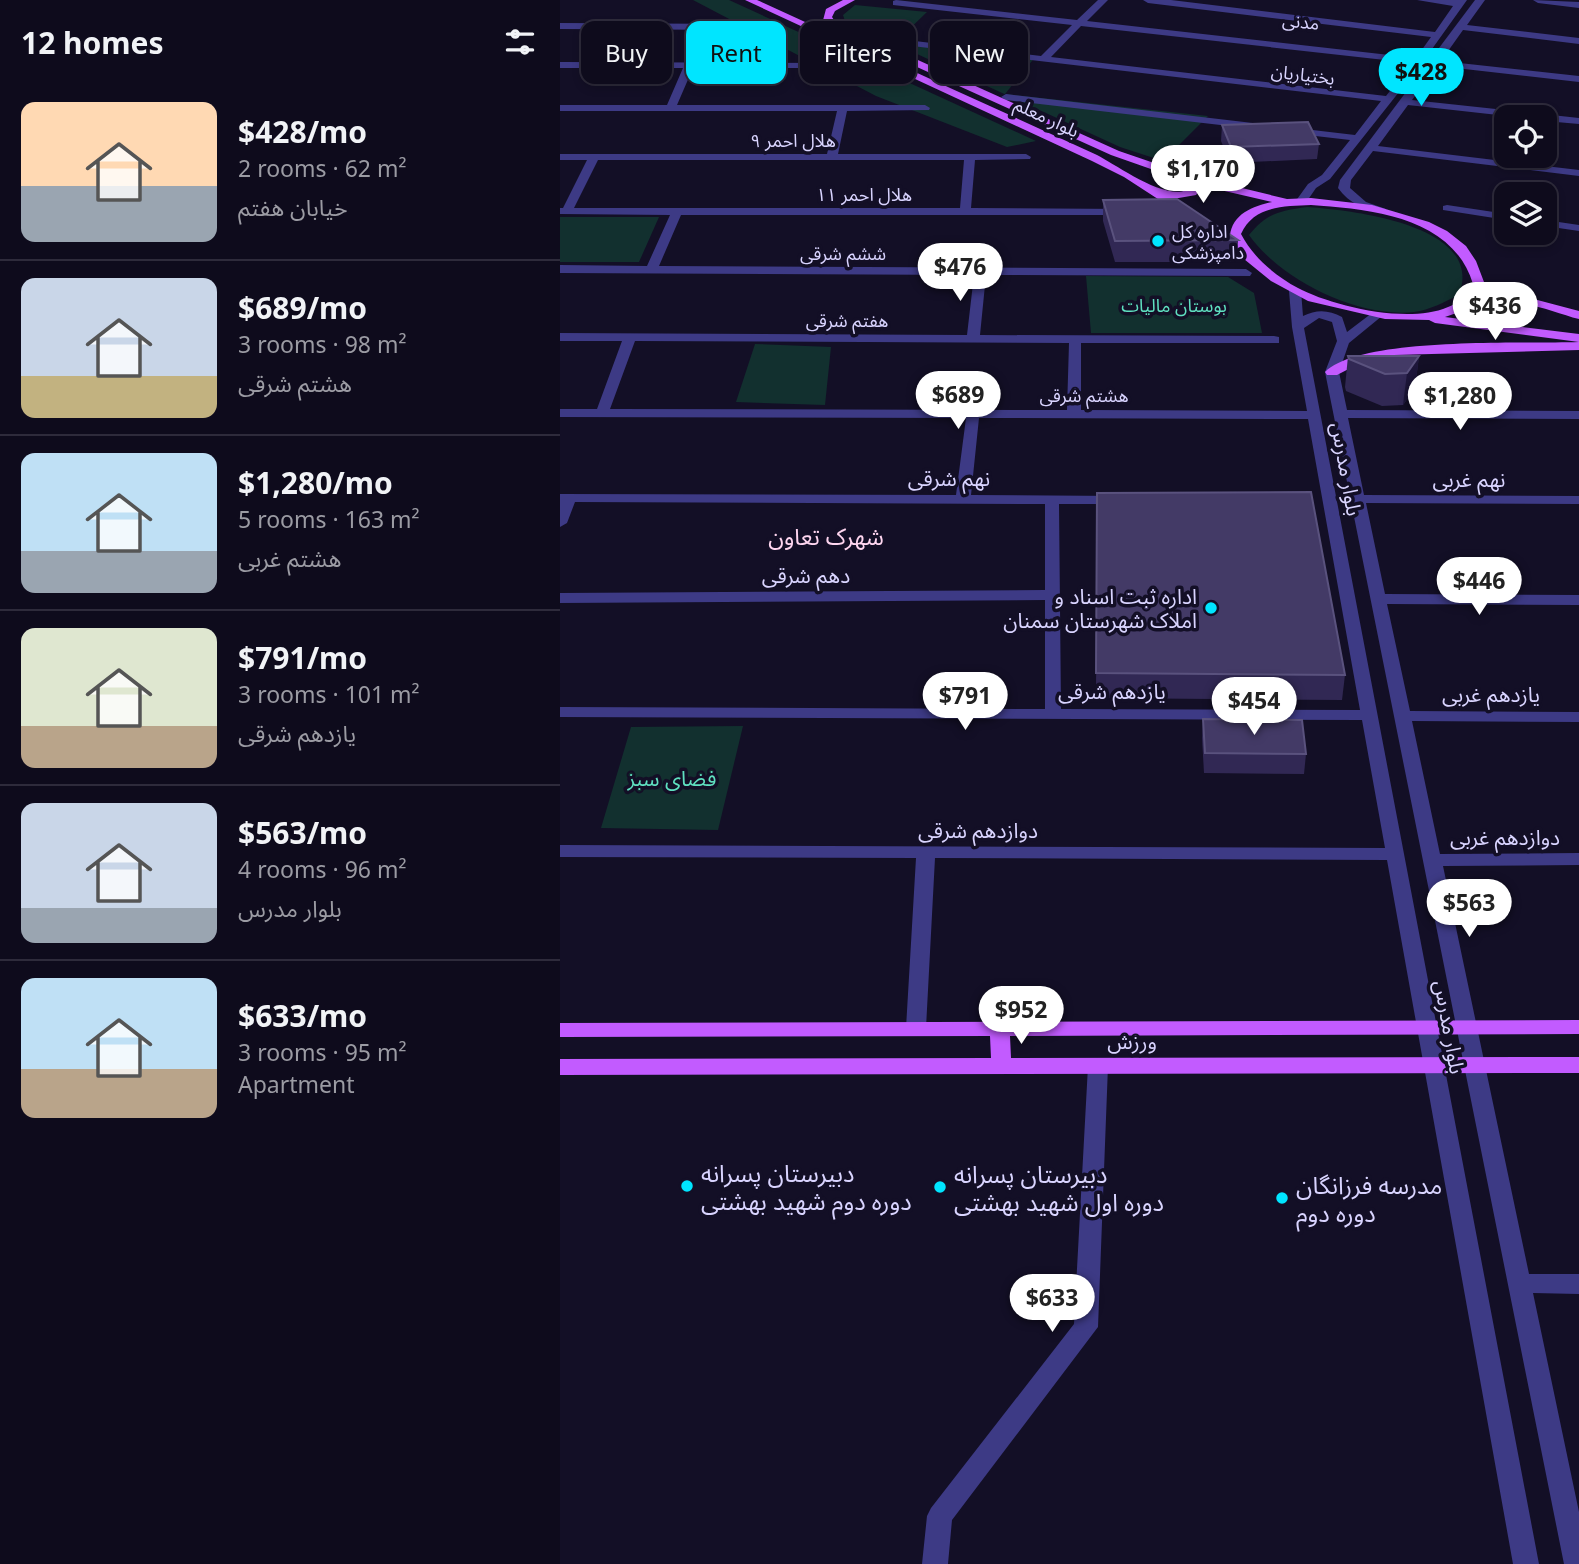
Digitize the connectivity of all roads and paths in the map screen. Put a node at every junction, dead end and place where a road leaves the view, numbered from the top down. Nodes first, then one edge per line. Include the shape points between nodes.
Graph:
1 (750, 0) edge
2 (777, 0) edge
3 (850, 0) edge
4 (964, 0) edge
5 (1103, 0) edge
6 (1148, 0) edge
7 (1422, 0) edge
8 (1480, 0) edge
9 (1538, 0) edge
10 (1460, 2) edge
11 (896, 3) dead end
12 (1579, 5) edge
13 (1087, 13) junction
14 (823, 21) edge
15 (830, 21) edge
16 (1077, 24) junction
17 (560, 26) edge
18 (686, 27) edge
19 (1462, 27) junction
20 (1437, 35) junction
21 (1579, 41) edge
22 (1358, 43) dead end
23 (916, 44) edge
24 (1413, 49) dead end
25 (1426, 50) junction
26 (1443, 52) junction
27 (1043, 59) junction
28 (1419, 61) junction
29 (916, 63) edge
30 (1436, 63) junction
31 (560, 65) edge
32 (686, 65) edge
33 (1579, 68) edge
34 (686, 72) edge
35 (1579, 79) edge
36 (1006, 97) dead end
37 (1388, 99) junction
38 (1406, 103) junction
39 (560, 108) edge
40 (671, 108) junction
41 (843, 108) junction
42 (925, 108) dead end
43 (1494, 112) edge
44 (1557, 119) edge
45 (1579, 121) edge
46 (1357, 138) junction
47 (1371, 148) junction
48 (560, 157) edge
49 (594, 157) junction
50 (832, 157) junction
51 (970, 157) junction
52 (1026, 158) dead end
53 (1579, 173) edge
54 (1189, 178) junction
55 (1312, 186) junction
56 (1344, 188) junction
57 (1156, 194) junction
58 (1287, 202) junction
59 (1301, 202) junction
60 (1447, 208) dead end
61 (1380, 209) junction
62 (563, 211) edge
63 (677, 211) junction
64 (965, 212) junction
65 (1141, 212) edge
66 (1155, 212) edge
67 (1168, 212) edge
68 (1494, 215) edge
69 (1198, 220) edge
70 (1557, 225) edge
71 (1209, 227) edge
72 (1579, 228) edge
73 (1243, 249) junction
74 (560, 269) edge
75 (650, 270) junction
76 (979, 271) junction
77 (1246, 273) dead end
78 (1479, 284) junction
79 (1295, 291) junction
80 (1522, 300) junction
81 (1579, 315) edge
82 (1376, 316) junction
83 (1414, 317) junction
84 (1298, 327) junction
85 (1520, 329) junction
86 (560, 337) edge
87 (630, 337) junction
88 (974, 338) junction
89 (1579, 338) edge
90 (1075, 339) junction
91 (1274, 340) dead end
92 (1343, 341) junction
93 (1579, 346) edge
94 (1332, 372) junction
95 (560, 413) edge
96 (602, 413) junction
97 (973, 414) junction
98 (1074, 414) junction
99 (1341, 414) junction
100 (1314, 415) junction
101 (1579, 415) edge
102 (564, 498) edge
103 (963, 499) junction
104 (1052, 499) junction
105 (1358, 499) junction
106 (1135, 500) edge
107 (1579, 500) edge
108 (560, 523) edge
109 (1052, 595) junction
110 (560, 598) edge
111 (1379, 599) junction
112 (1579, 600) edge
113 (1384, 622) junction
114 (1353, 623) junction
115 (560, 712) edge
116 (1053, 714) junction
117 (1370, 715) junction
118 (1403, 716) junction
119 (1579, 717) edge
120 (560, 851) edge
121 (926, 852) junction
122 (1395, 854) junction
123 (1579, 859) edge
124 (1432, 860) junction
125 (1427, 1027) junction
126 (1467, 1027) junction
127 (1579, 1027) edge
128 (916, 1028) junction
129 (1000, 1028) junction
130 (560, 1030) edge
131 (1434, 1065) junction
132 (1474, 1065) junction
133 (1579, 1065) edge
134 (1002, 1066) junction
135 (1098, 1066) junction
136 (560, 1067) edge
137 (1519, 1283) junction
138 (1579, 1284) edge
139 (1577, 1557) edge
140 (935, 1564) edge
141 (1526, 1564) edge

1 - 57 main road, بلوار معلم via 1096,159
2 - 14 main road, بلوار معلم
3 - 15 main road via 831,9
4 - 13 street, مدنی
5 - 13 street
6 - 20 street
7 - 10 street
8 - 19 street
9 - 12 street
10 - 20 street
11 - 16 street
13 - 16 street
13 - 22 street, مدنی
16 - 27 street
16 - 28 street
17 - 18 street
19 - 21 street
19 - 26 street
20 - 25 street
23 - 27 street, بختیاریان
24 - 25 street
25 - 28 street
26 - 30 street
26 - 33 street
27 - 37 street, بختیاریان
28 - 37 street
29 - 54 main road, بلوار معلم via 1115,153
30 - 35 street
30 - 38 street
31 - 32 street
34 - 40 street
36 - 46 street
37 - 46 street
38 - 43 street
38 - 47 street
39 - 40 street
40 - 41 street
41 - 42 street
41 - 50 street
44 - 45 street
46 - 55 street via 1326,177
47 - 53 street
47 - 56 street
48 - 49 street, هلال احمر ۹
49 - 50 street, هلال احمر ۹
49 - 62 street
50 - 51 street, هلال احمر ۹
51 - 52 street, هلال احمر ۹
51 - 64 street
54 - 57 main road via 1198,186 1192,193
54 - 58 main road, بلوار معلم
55 - 56 street via 1336,193
55 - 59 street
56 - 61 street via 1356,200
57 - 69 main road, بلوار معلم
58 - 59 main road
58 - 73 main road via 1242,219 1235,234
59 - 61 main road
60 - 68 street
61 - 78 main road via 1444,233 1468,256
62 - 63 street, هلال احمر ۱۱
63 - 64 street, هلال احمر ۱۱
63 - 75 street
64 - 65 street, هلال احمر ۱۱
66 - 67 street
70 - 72 street
71 - 73 main road
73 - 79 main road
74 - 75 street, ششم شرقی
75 - 76 street, ششم شرقی
76 - 77 street, ششم شرقی
76 - 88 street
78 - 80 main road
78 - 83 main road via 1471,300 1448,311
79 - 82 main road via 1340,309
79 - 84 street, بلوار مدرس
80 - 81 main road
80 - 85 main road via 1502,301 1489,309
82 - 83 main road
82 - 92 street
83 - 85 main road
84 - 92 street via 1317,313 1329,314 1338,320
84 - 100 street, بلوار مدرس
85 - 89 main road
86 - 87 street, هفتم شرقی
87 - 88 street, هفتم شرقی
87 - 96 street
88 - 90 street, هفتم شرقی
90 - 91 street, هفتم شرقی
90 - 98 street
92 - 94 street
93 - 94 main road via 1394,351 1358,358
94 - 99 street, بلوار مدرس
95 - 96 street, هشتم شرقی
96 - 97 street, هشتم شرقی
97 - 98 street, هشتم شرقی
97 - 103 street
98 - 100 street, هشتم شرقی
99 - 101 street
99 - 105 street, بلوار مدرس
100 - 114 street, بلوار مدرس via 1323,500
102 - 103 street, نهم شرقی
102 - 108 street
103 - 104 street, نهم شرقی
104 - 106 street, نهم شرقی
104 - 109 street
105 - 107 street, نهم غربی
105 - 111 street, بلوار مدرس
109 - 110 street, دهم شرقی
109 - 116 street
111 - 112 street
111 - 113 street, بلوار مدرس
113 - 114 street
113 - 118 street, بلوار مدرس
114 - 117 street, بلوار مدرس
115 - 116 street, یازدهم شرقی
116 - 117 street, یازدهم شرقی
117 - 122 street, بلوار مدرس
118 - 119 street, یازدهم غربی
118 - 124 street, بلوار مدرس
120 - 121 street, دوازدهم شرقی
121 - 122 street, دوازدهم شرقی
121 - 128 street
122 - 125 street, بلوار مدرس
123 - 124 street, دوازدهم غربی
124 - 126 street, بلوار مدرس
125 - 126 main road, ورزش
125 - 129 main road, ورزش
125 - 131 street, بلوار مدرس
126 - 127 main road, ورزش
126 - 132 street, بلوار مدرس
128 - 129 main road, ورزش
128 - 130 main road, ورزش
129 - 134 main road
131 - 132 main road, ورزش
131 - 135 main road, ورزش
131 - 141 street, بلوار مدرس
132 - 133 main road, ورزش
132 - 137 street, بلوار مدرس
134 - 135 main road, ورزش
134 - 136 main road, ورزش
135 - 140 street via 1086,1327 940,1516
137 - 138 street
137 - 139 street, بلوار مدرس

